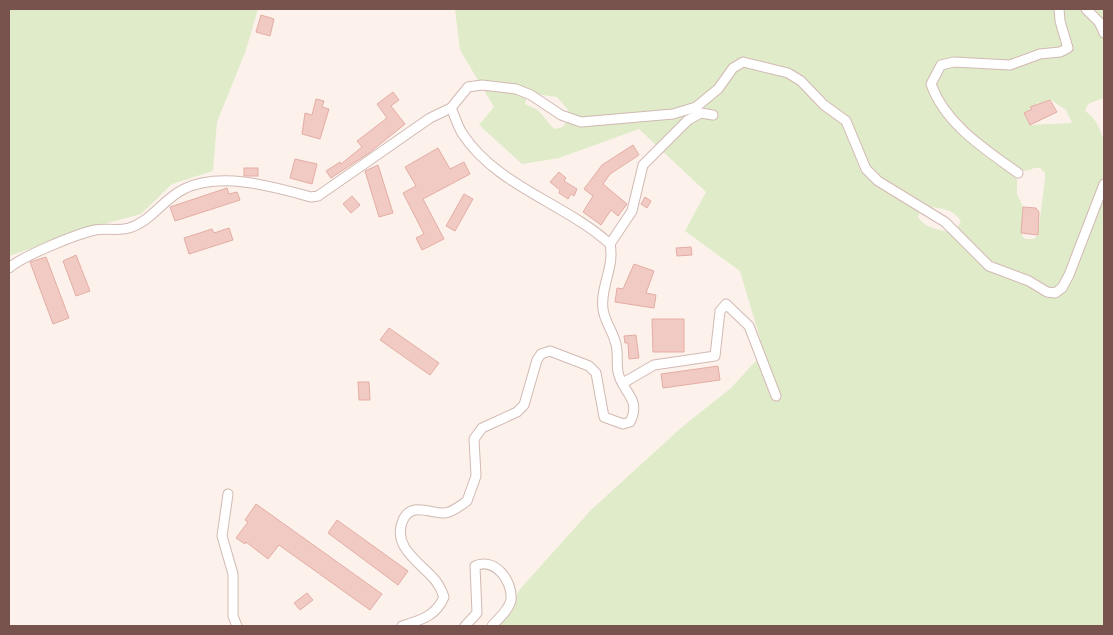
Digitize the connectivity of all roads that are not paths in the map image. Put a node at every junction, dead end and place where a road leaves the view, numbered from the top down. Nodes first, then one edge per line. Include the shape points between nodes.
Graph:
1 (1059, 9) edge
2 (1086, 9) edge
3 (1104, 33) edge
4 (451, 108) junction
5 (713, 115) dead end
6 (1018, 173) dead end
7 (1104, 184) edge
8 (610, 244) junction
9 (9, 268) edge
10 (623, 383) junction
11 (776, 396) dead end
12 (228, 494) dead end
13 (237, 626) edge
14 (402, 626) edge
15 (465, 626) edge
16 (492, 626) edge

1 - 6 street via 1068,48 1010,65 954,62 941,65 931,84 936,97 955,122
2 - 3 street
4 - 7 street via 468,87 482,85 516,89 561,115 581,122 673,114 696,108 718,89 737,64 743,62 788,73 846,121 866,169 878,181 945,222 989,266 1054,293 1062,288 1069,275
4 - 8 street via 462,132 499,172 571,214
4 - 9 street via 430,118 318,196 311,197 265,184 203,183 184,189 144,222 127,229 95,230 19,259
5 - 8 street via 701,114 688,120 643,165 632,211
8 - 10 street via 612,267 605,283 603,308 616,343 618,374
10 - 11 street via 654,365 715,356 720,311 726,304 749,326
10 - 14 street via 635,412 630,422 624,424 604,417 596,373 589,366 550,351 542,354 537,360 524,405 517,412 482,428 474,439 476,476 467,500 445,513 418,509 408,512 403,520 400,530 402,543 435,579 444,597 431,615
12 - 13 street via 222,536 234,574 233,616
15 - 16 street via 476,613 475,566 483,562 493,564 501,573 511,598 509,607

